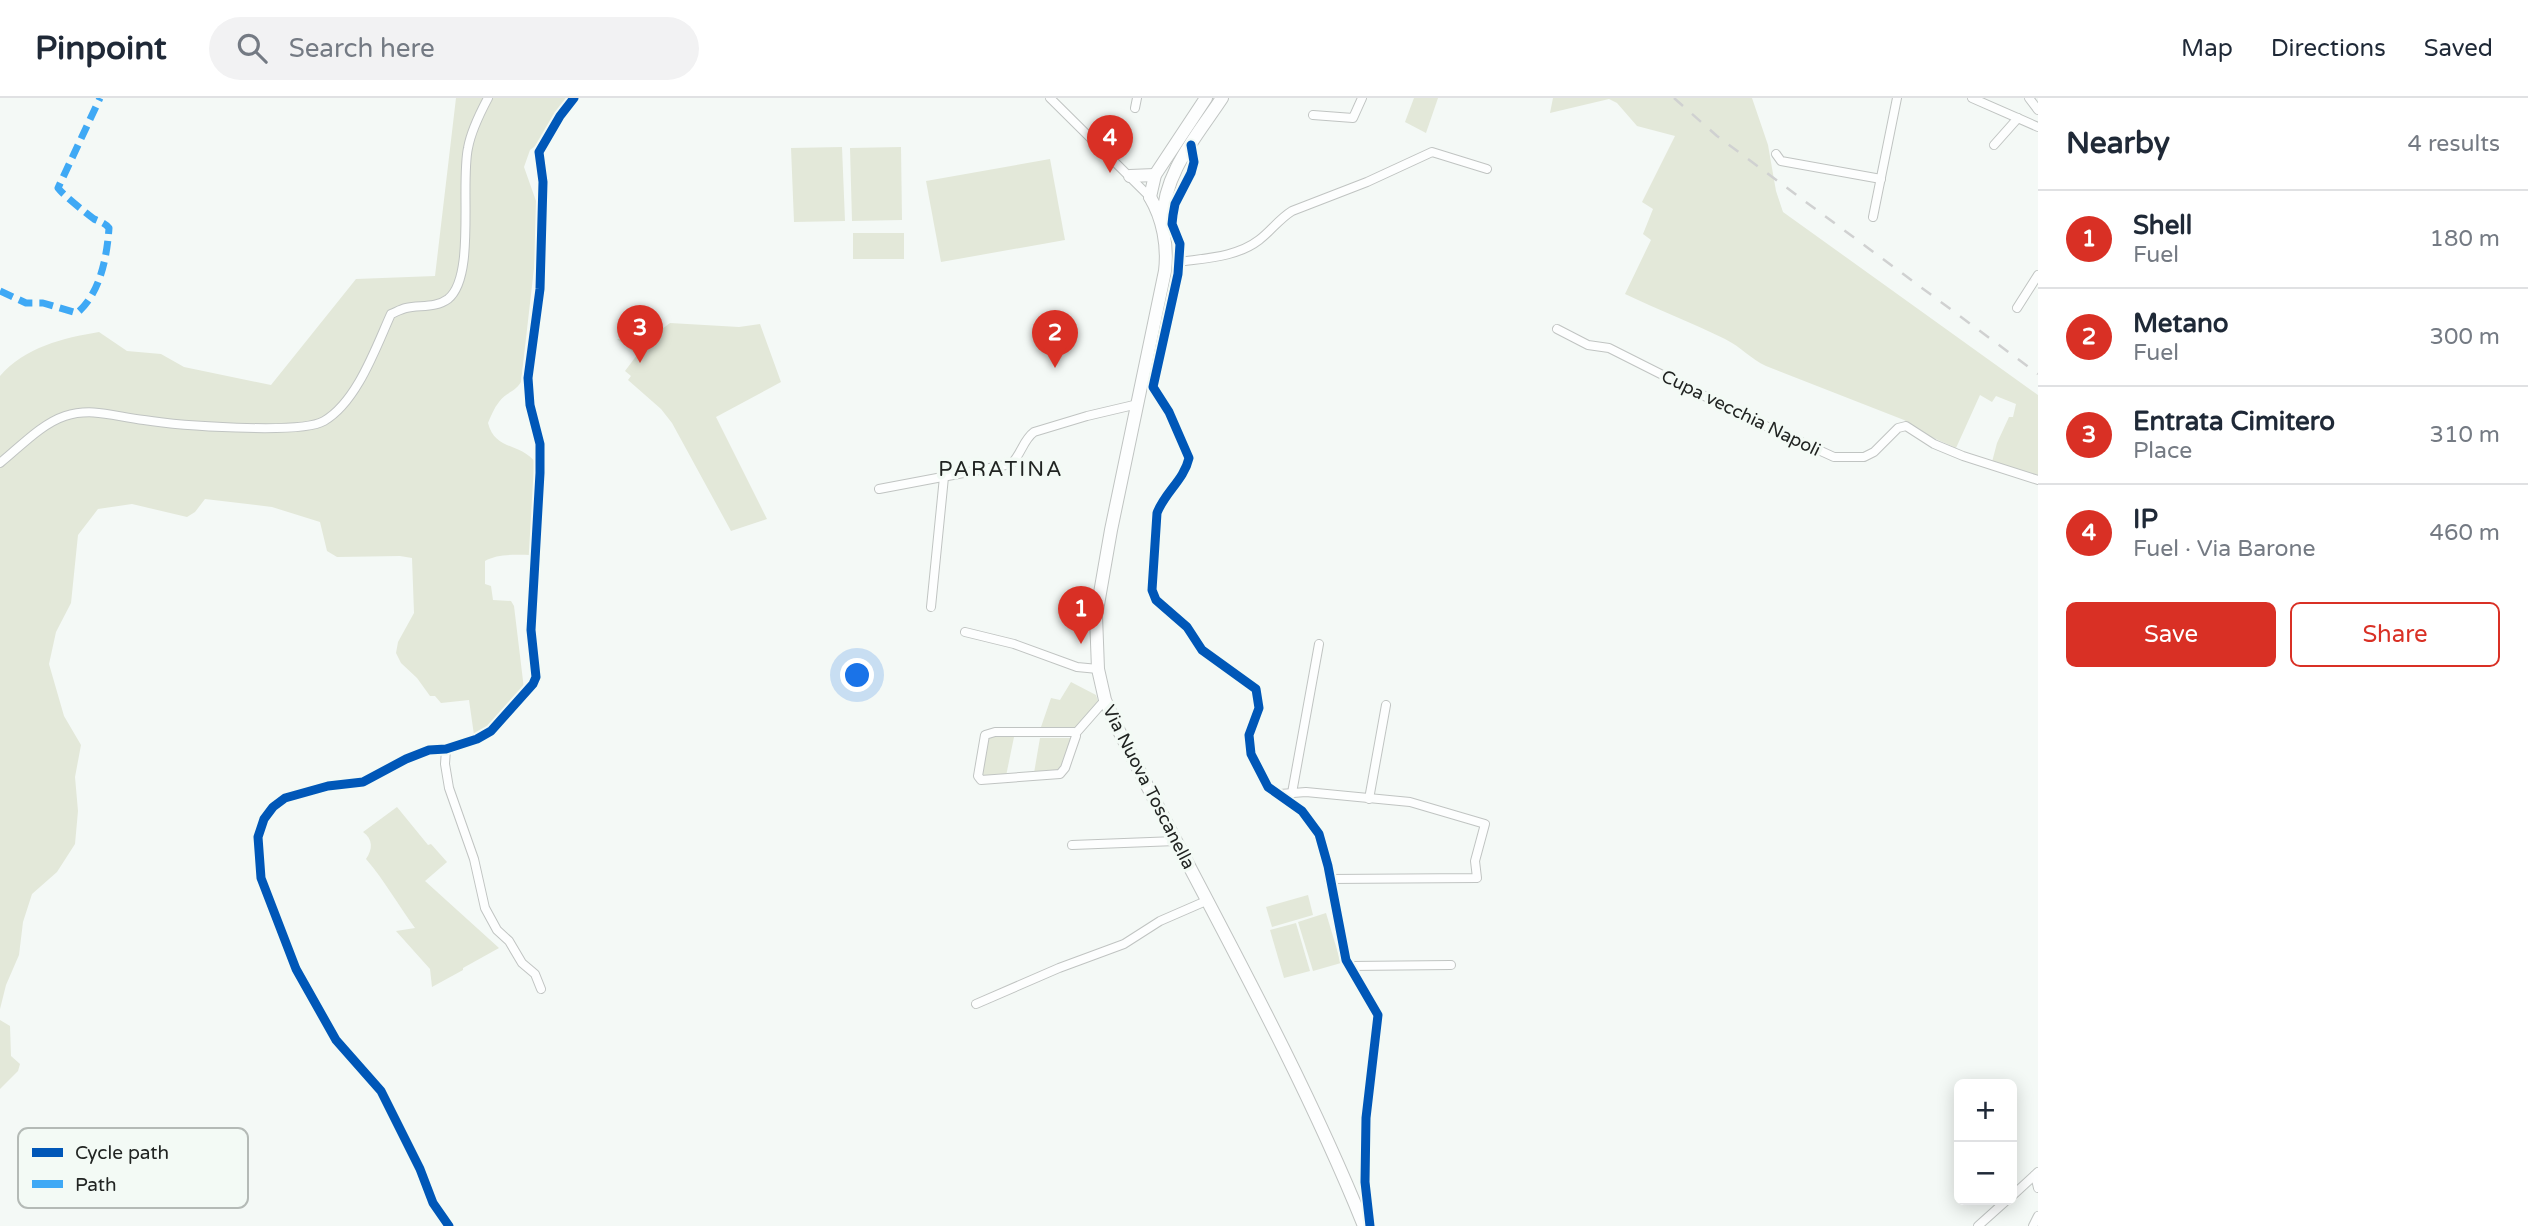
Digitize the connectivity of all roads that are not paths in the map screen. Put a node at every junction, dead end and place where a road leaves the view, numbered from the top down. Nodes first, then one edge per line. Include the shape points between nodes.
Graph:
1 (488, 98) edge
2 (575, 98) edge
3 (1050, 98) edge
4 (1137, 98) edge
5 (1206, 98) edge
6 (1222, 98) edge
7 (1362, 98) edge
8 (1897, 98) edge
9 (1972, 98) edge
10 (2029, 98) edge
11 (1135, 108) dead end
12 (2038, 110) edge
13 (1313, 115) dead end
14 (2018, 118) junction
15 (2038, 127) edge
16 (1191, 145) junction
17 (1994, 145) dead end
18 (1776, 154) dead end
19 (1487, 169) dead end
20 (1155, 175) junction
21 (1130, 176) junction
22 (1171, 178) junction
23 (1881, 179) junction
24 (1186, 183) junction
25 (1150, 197) junction
26 (1873, 217) dead end
27 (1163, 232) junction
28 (1180, 262) junction
29 (2038, 275) edge
30 (2017, 308) dead end
31 (1557, 329) dead end
32 (1138, 404) junction
33 (0, 463) edge
34 (944, 477) junction
35 (2038, 480) edge
36 (879, 488) dead end
37 (931, 607) dead end
38 (965, 632) dead end
39 (1319, 644) dead end
40 (1098, 669) junction
41 (1105, 699) junction
42 (1386, 705) dead end
43 (1076, 733) junction
44 (446, 749) junction
45 (1292, 793) junction
46 (1280, 794) junction
47 (1369, 799) junction
48 (1175, 841) junction
49 (1072, 845) dead end
50 (1329, 879) junction
51 (1206, 901) junction
52 (1451, 965) dead end
53 (1350, 966) junction
54 (541, 989) dead end
55 (976, 1004) dead end
56 (2036, 1174) edge
57 (2038, 1188) edge
58 (2017, 1191) edge
59 (2001, 1205) edge
60 (2038, 1216) edge
61 (449, 1226) edge
62 (1364, 1226) edge
63 (1370, 1226) edge
64 (1978, 1226) edge
65 (2033, 1226) edge

1 - 33 street via 468,147 462,279 457,290 446,301 391,314 357,384 343,405 322,422 207,427 82,412 62,417
2 - 44 street via 540,152 540,289 528,378 540,444 531,629 536,677 491,731
3 - 21 street
4 - 11 street
5 - 20 main road
6 - 16 main road
7 - 13 street via 1353,118
8 - 23 street
9 - 14 street
10 - 12 street
14 - 15 street
14 - 17 street
16 - 22 main road
16 - 24 street via 1194,162
18 - 23 street via 1780,161 1800,166
19 - 28 street via 1432,152 1292,211 1239,251
20 - 21 main road
20 - 25 main road
21 - 25 street
22 - 24 street
22 - 25 main road via 1161,192
22 - 27 main road, Via Nuova Toscanella
23 - 26 street
24 - 28 street via 1175,204 1172,224 1180,244
25 - 27 main road, Via Nuova Toscanella
27 - 32 main road, Via Nuova Toscanella via 1165,271
28 - 46 street via 1153,387 1189,458 1157,513 1153,595 1187,627 1202,650 1256,689 1259,708 1249,735 1251,754 1268,787
29 - 30 street
31 - 35 street, Cupa vecchia Napoli via 1588,345 1609,348 1834,457 1864,457 1906,426 1947,450
32 - 34 street via 1034,432 1011,464
32 - 40 main road, Via Nuova Toscanella via 1098,600
34 - 36 street
34 - 37 street
38 - 40 street via 1077,667
39 - 45 street
40 - 41 main road, Via Nuova Toscanella
41 - 43 street
41 - 48 main road, Via Nuova Toscanella
42 - 47 street
43 - 43 street via 1060,774 979,779 985,735
44 - 54 street via 449,788 474,859 485,908 497,930 535,974
44 - 61 street via 406,759 363,782 285,798 272,807 258,837 261,878 296,969 336,1040 381,1091 433,1203
45 - 46 street
45 - 47 street
46 - 50 street via 1302,811 1319,834
47 - 50 street via 1410,802 1485,824 1475,861 1477,878
48 - 49 street
48 - 51 main road, Via Nuova Toscanella
50 - 53 street
51 - 55 street via 1160,921 1124,944
51 - 62 main road, Via Nuova Toscanella via 1295,1075
52 - 53 street
53 - 63 street via 1378,1015 1366,1118
56 - 57 street
56 - 58 street
59 - 64 street
60 - 65 street

